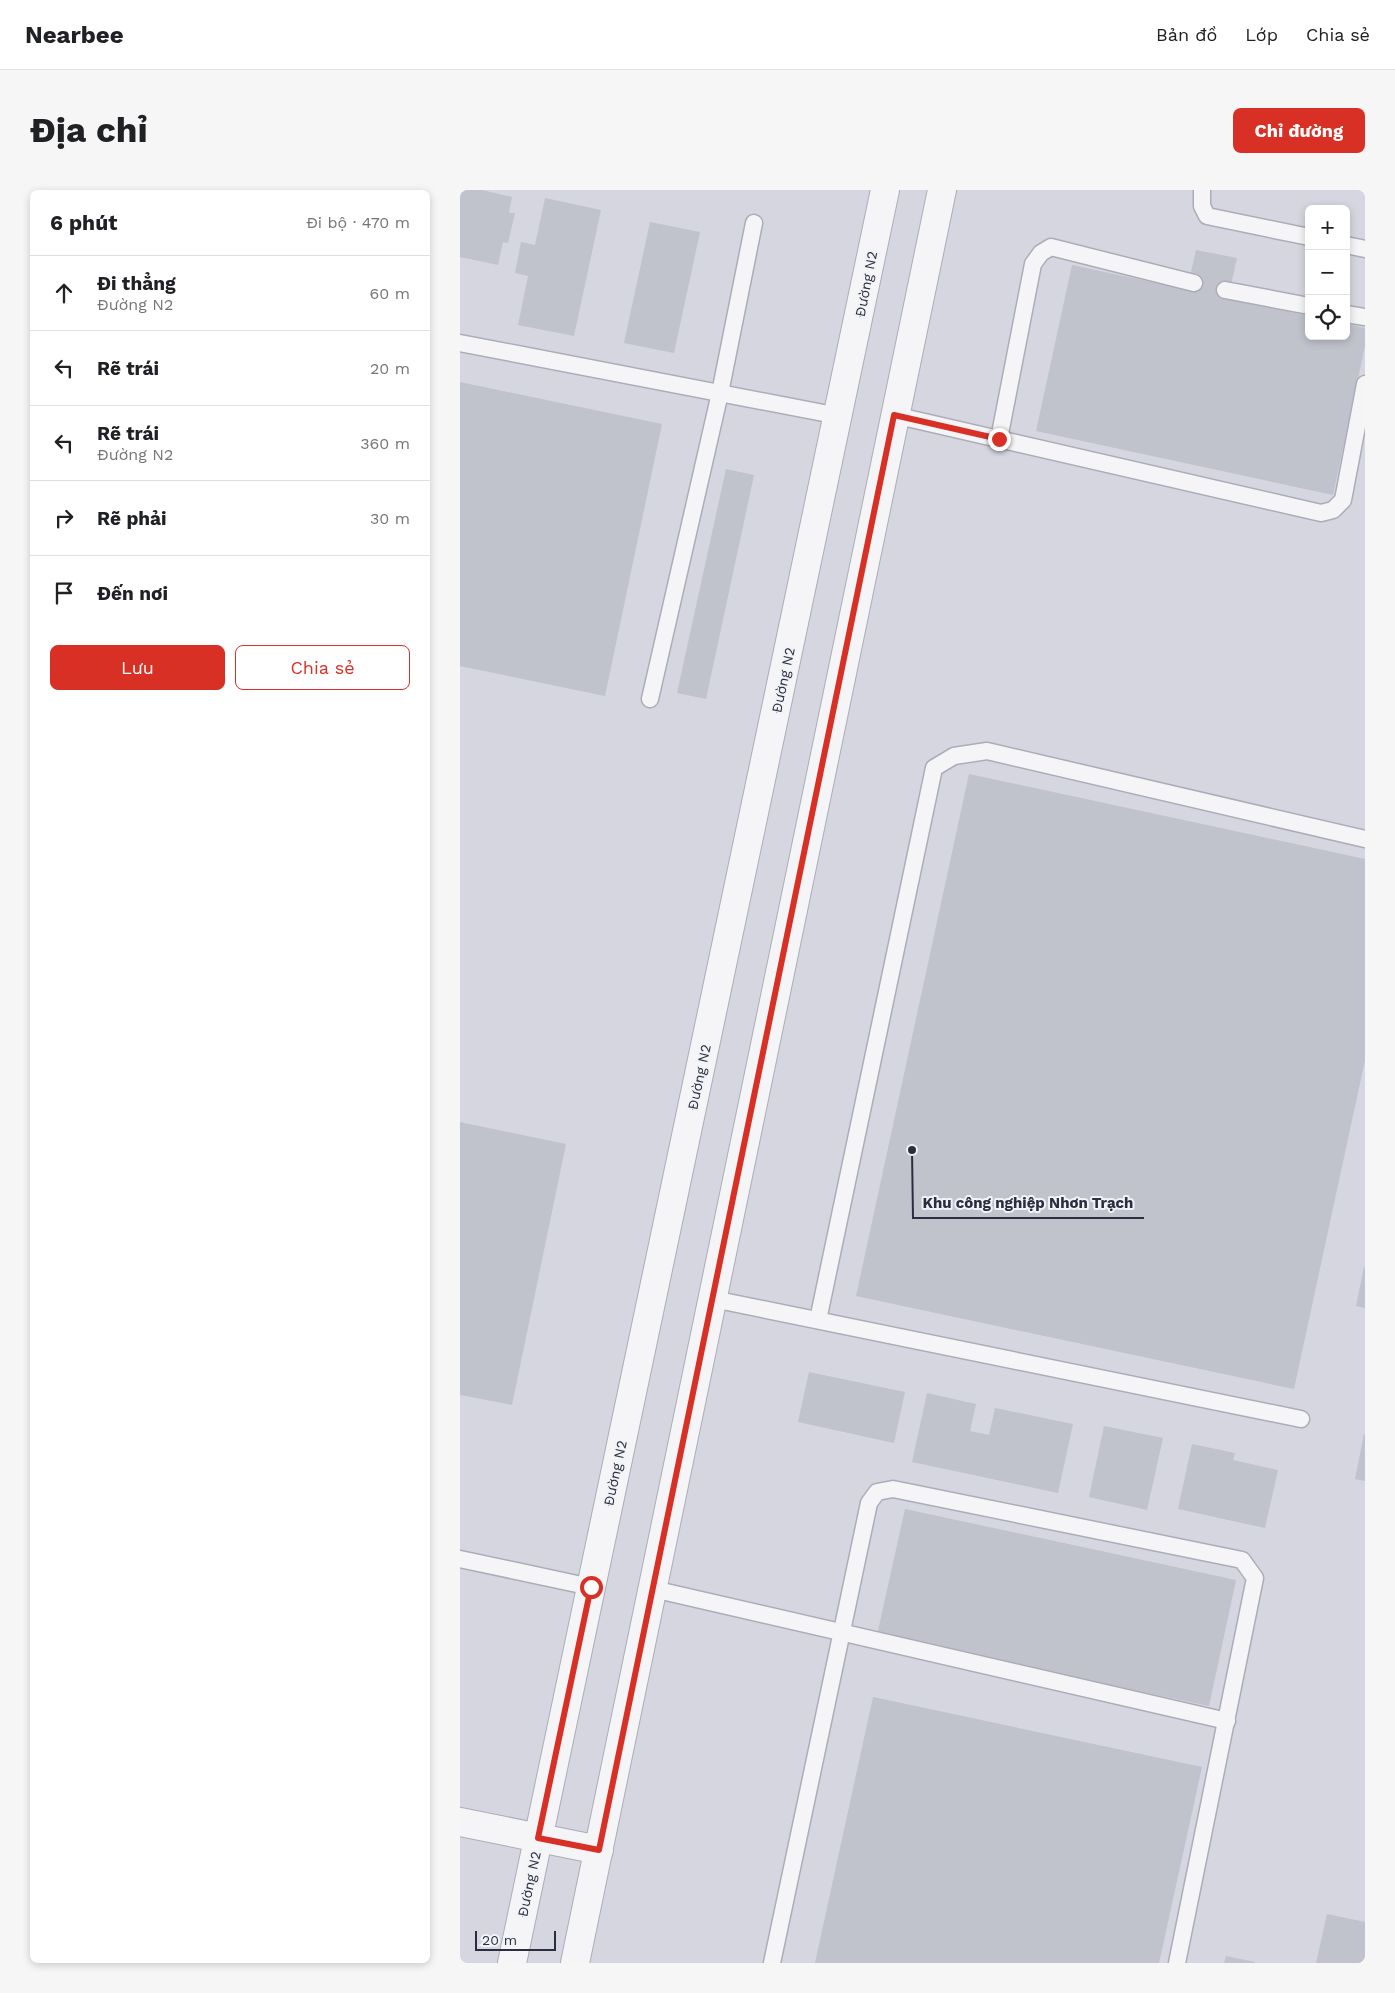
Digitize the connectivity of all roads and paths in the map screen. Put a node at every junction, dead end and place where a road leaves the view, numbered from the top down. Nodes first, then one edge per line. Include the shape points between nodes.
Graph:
1 (885, 190) edge
2 (942, 190) edge
3 (1202, 190) edge
4 (754, 223) dead end
5 (1305, 236) edge
6 (1350, 246) edge
7 (1365, 249) edge
8 (1194, 283) dead end
9 (1225, 290) dead end
10 (1305, 305) edge
11 (1350, 315) edge
12 (1365, 317) edge
13 (460, 343) edge
14 (1365, 384) edge
15 (720, 393) junction
16 (894, 415) junction
17 (839, 416) junction
18 (999, 439) junction
19 (650, 700) dead end
20 (1365, 839) edge
21 (713, 1299) junction
22 (818, 1320) junction
23 (1301, 1419) dead end
24 (460, 1558) edge
25 (591, 1587) junction
26 (653, 1588) junction
27 (842, 1632) junction
28 (1227, 1721) junction
29 (460, 1822) edge
30 (538, 1838) junction
31 (599, 1850) junction
32 (512, 1963) edge
33 (575, 1963) edge
34 (772, 1963) edge
35 (1177, 1963) edge

1 - 17 street, Đường N2
2 - 16 street
3 - 5 lane via 1202,206 1207,216
4 - 15 lane
6 - 7 lane
8 - 18 lane via 1051,247 1041,253 1033,264
9 - 10 lane
11 - 12 lane
13 - 15 lane
14 - 18 lane via 1342,500 1333,510 1321,513
15 - 17 lane
15 - 19 lane
16 - 18 lane
16 - 21 street
17 - 25 street, Đường N2
20 - 22 lane via 987,752 954,756 934,768
21 - 22 lane
21 - 26 street
22 - 23 lane
24 - 25 lane
25 - 30 street, Đường N2
26 - 27 lane
26 - 31 street
27 - 28 lane
27 - 28 lane via 870,1503 877,1492 893,1489 1242,1560 1255,1578
27 - 34 lane
28 - 35 lane
29 - 30 street
30 - 31 street
30 - 32 street, Đường N2
31 - 33 street

